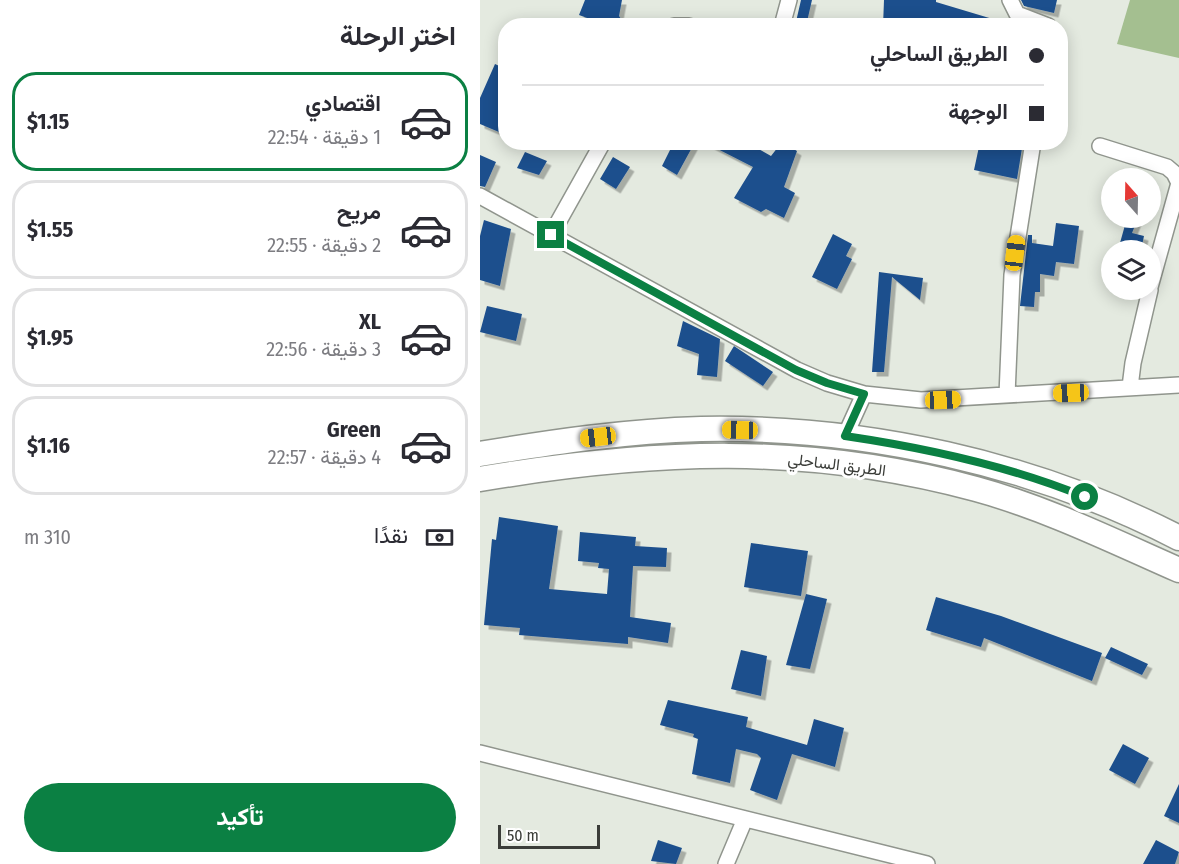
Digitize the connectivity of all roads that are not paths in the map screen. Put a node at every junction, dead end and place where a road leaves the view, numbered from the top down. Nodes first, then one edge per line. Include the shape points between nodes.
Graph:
1 (789, 0) edge
2 (1010, 0) edge
3 (784, 18) edge
4 (1027, 18) edge
5 (1100, 146) dead end
6 (599, 150) edge
7 (1032, 150) edge
8 (480, 196) edge
9 (551, 235) junction
10 (1161, 248) edge
11 (1147, 300) edge
12 (1179, 385) edge
13 (1130, 387) junction
14 (864, 394) junction
15 (1007, 395) junction
16 (845, 436) junction
17 (480, 454) edge
18 (480, 479) edge
19 (1179, 538) edge
20 (1179, 570) edge
21 (480, 753) edge
22 (745, 819) junction
23 (726, 864) edge
24 (927, 864) edge

1 - 3 street
2 - 4 street via 1017,14
5 - 10 street via 1174,173 1179,183
6 - 9 street
7 - 15 street via 1012,275
8 - 9 street
9 - 14 street via 796,370
11 - 13 street
12 - 13 street
13 - 15 street
14 - 15 street via 921,400
14 - 16 street
16 - 17 highway, الطريق الساحلي via 701,429 617,434
16 - 19 highway, الطريق الساحلي via 973,462 1067,490
18 - 20 highway, الطريق الساحلي via 572,463 657,456 792,457 864,465 977,490 1107,538
21 - 22 street
22 - 23 street
22 - 24 street

